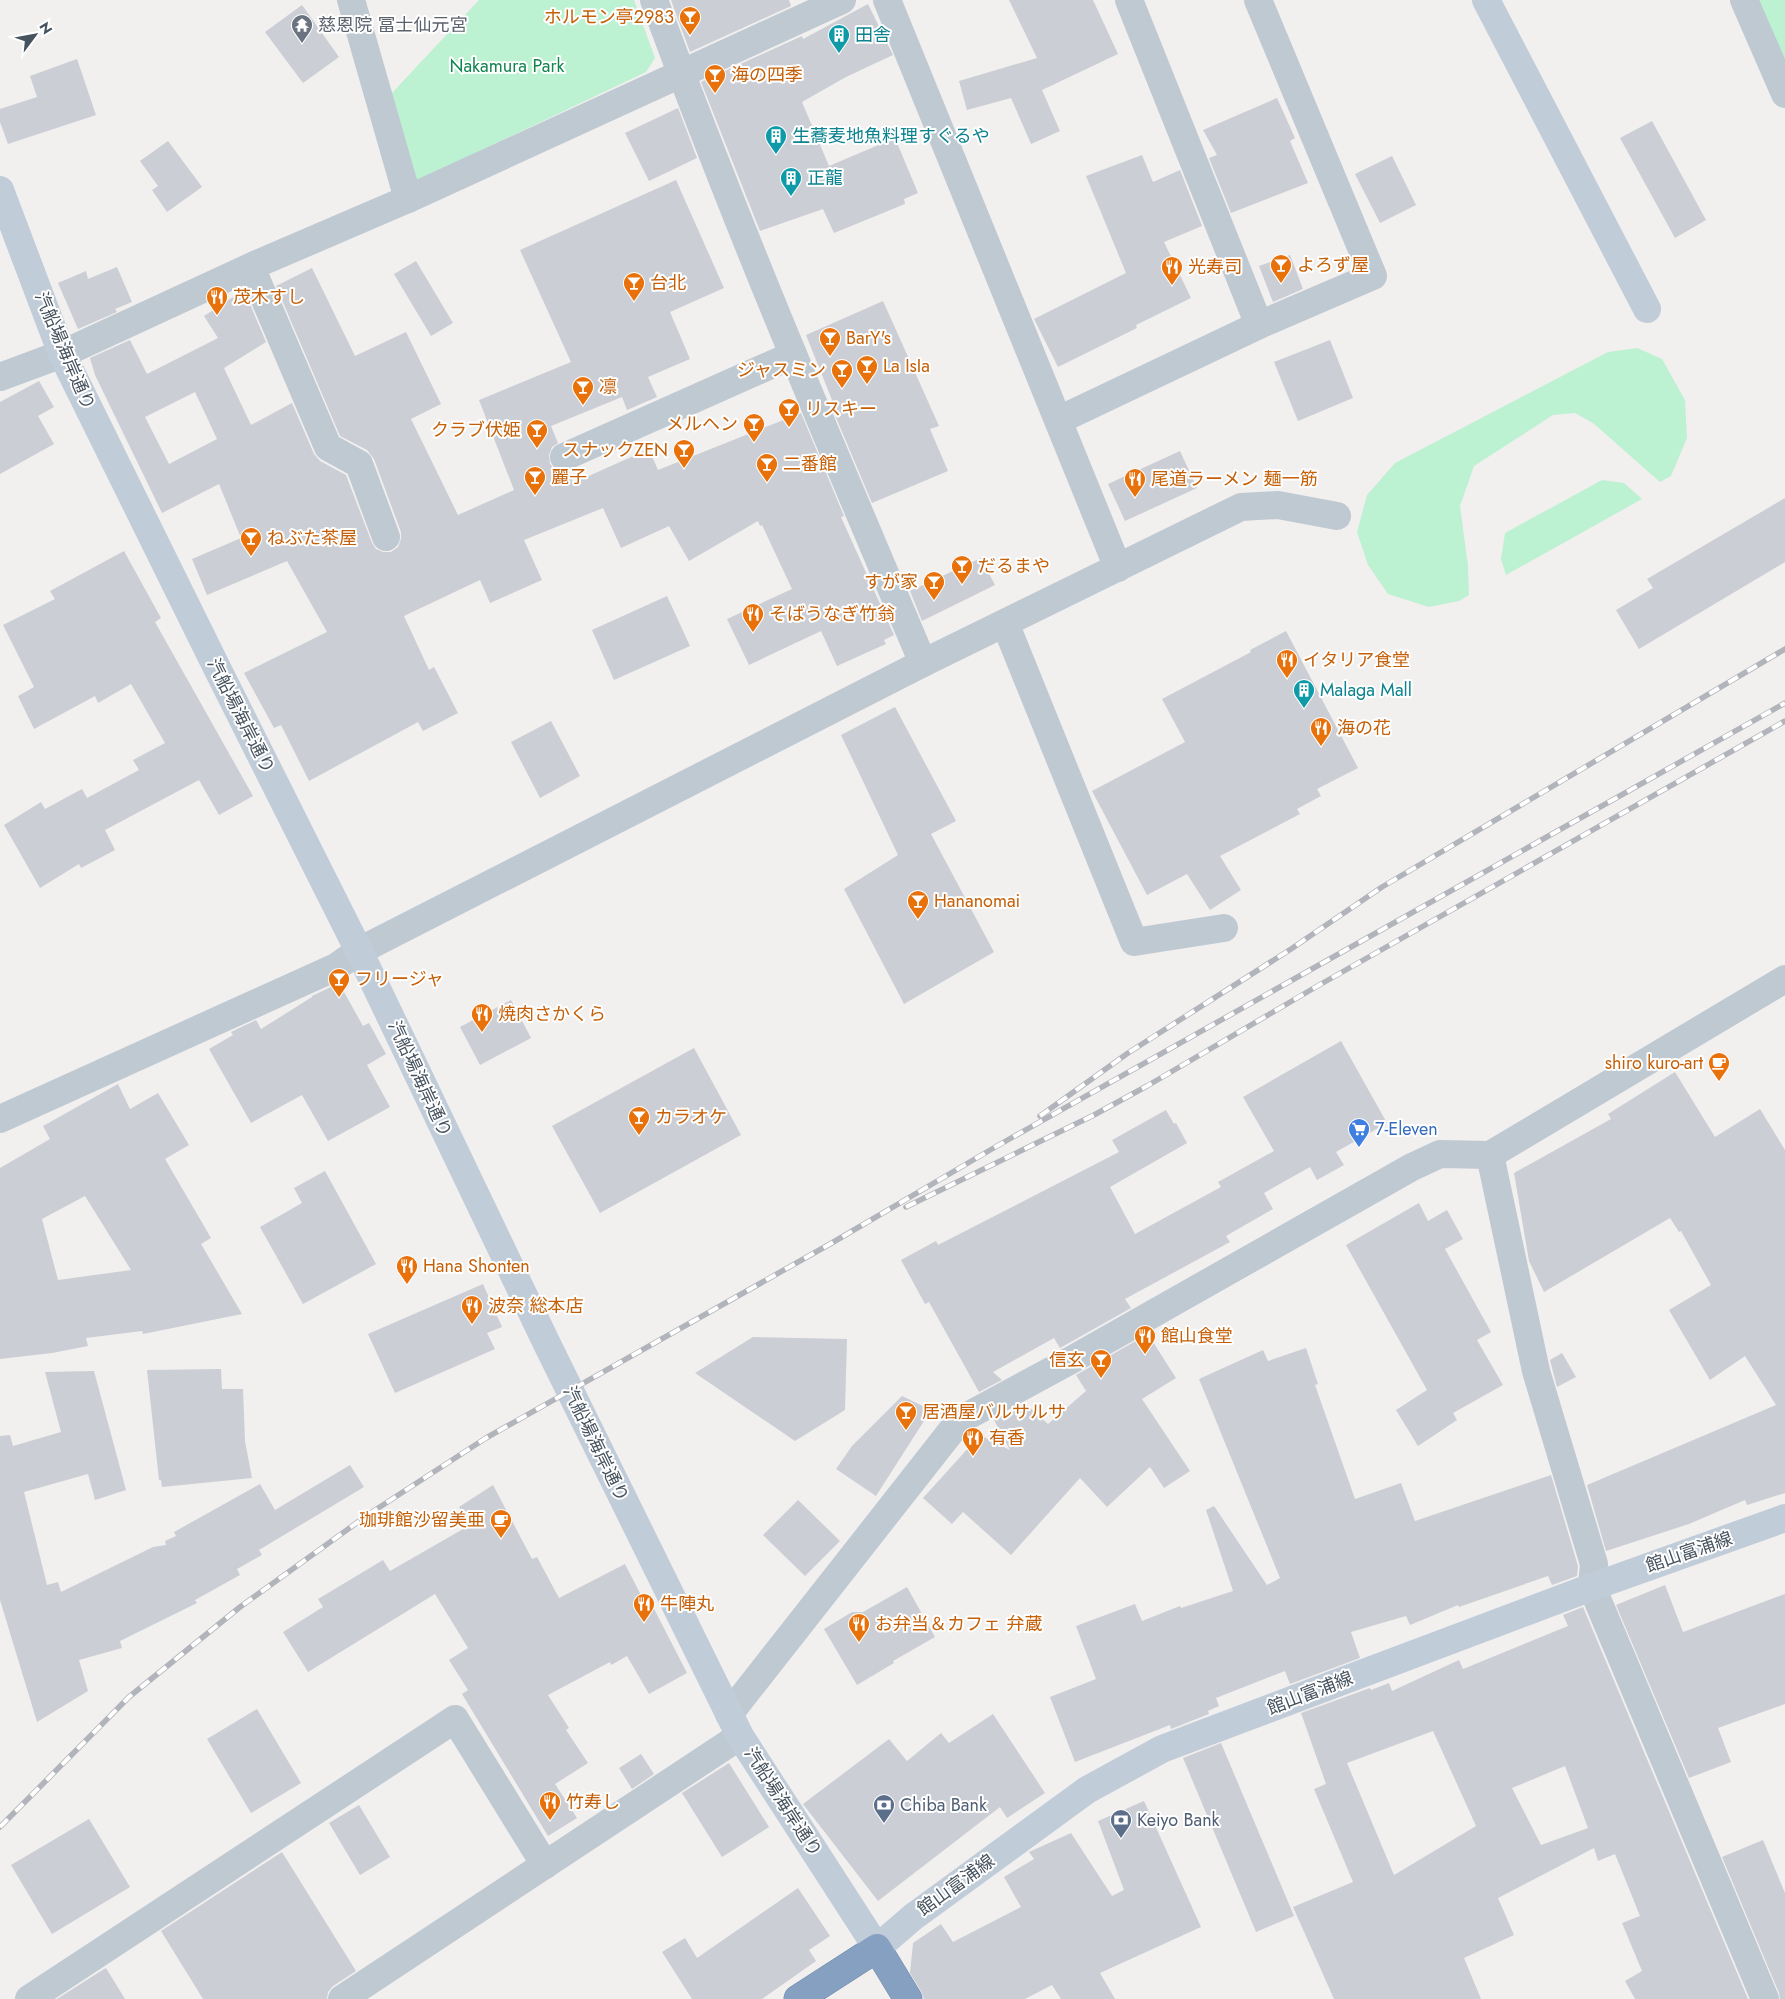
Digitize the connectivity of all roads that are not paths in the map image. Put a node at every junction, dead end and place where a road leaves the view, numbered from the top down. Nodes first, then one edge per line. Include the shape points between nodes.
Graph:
1 (351, 0) edge
2 (654, 0) edge
3 (842, 0) edge
4 (887, 0) edge
5 (1129, 0) edge
6 (1258, 0) edge
7 (1486, 0) edge
8 (1744, 0) edge
9 (681, 74) junction
10 (1785, 94) edge
11 (0, 190) edge
12 (408, 199) junction
13 (251, 267) junction
14 (1647, 309) dead end
15 (1260, 326) junction
16 (62, 354) junction
17 (793, 355) junction
18 (0, 377) edge
19 (1059, 420) junction
20 (564, 457) dead end
21 (1337, 516) dead end
22 (386, 537) dead end
23 (1118, 568) junction
24 (1005, 623) junction
25 (923, 663) junction
26 (1224, 928) dead end
27 (359, 950) junction
28 (1785, 979) edge
29 (0, 1119) edge
30 (1490, 1155) junction
31 (1785, 1518) edge
32 (1592, 1586) junction
33 (734, 1725) junction
34 (545, 1865) junction
35 (877, 1948) junction
36 (29, 1999) edge
37 (342, 1999) edge
38 (798, 1999) edge
39 (908, 1999) edge
40 (1765, 1999) edge

1 - 12 street
2 - 9 street
3 - 9 street
4 - 19 street
5 - 15 street
6 - 15 street via 1373,276
7 - 14 street
8 - 10 street
9 - 12 street
9 - 17 street
11 - 16 street, 汽船場海岸通り
12 - 13 street
13 - 16 street
13 - 22 street via 328,447 359,464
15 - 19 street
16 - 18 street
16 - 27 street, 汽船場海岸通り
17 - 20 street
17 - 25 street
19 - 23 street
21 - 23 street via 1278,505 1241,508
23 - 24 street
24 - 25 street
24 - 26 street via 1134,942
25 - 27 street
27 - 29 street via 336,966
27 - 33 street, 汽船場海岸通り
28 - 30 street
30 - 32 street via 1536,1371 1594,1564
30 - 33 street via 1440,1154 1412,1167 960,1420
31 - 32 street, 館山富浦線
32 - 35 street, 館山富浦線 via 1162,1749 1087,1790 913,1917
32 - 40 street
33 - 34 street
33 - 35 street, 汽船場海岸通り
34 - 36 street via 455,1719
34 - 37 street
35 - 38 highway
35 - 39 highway

